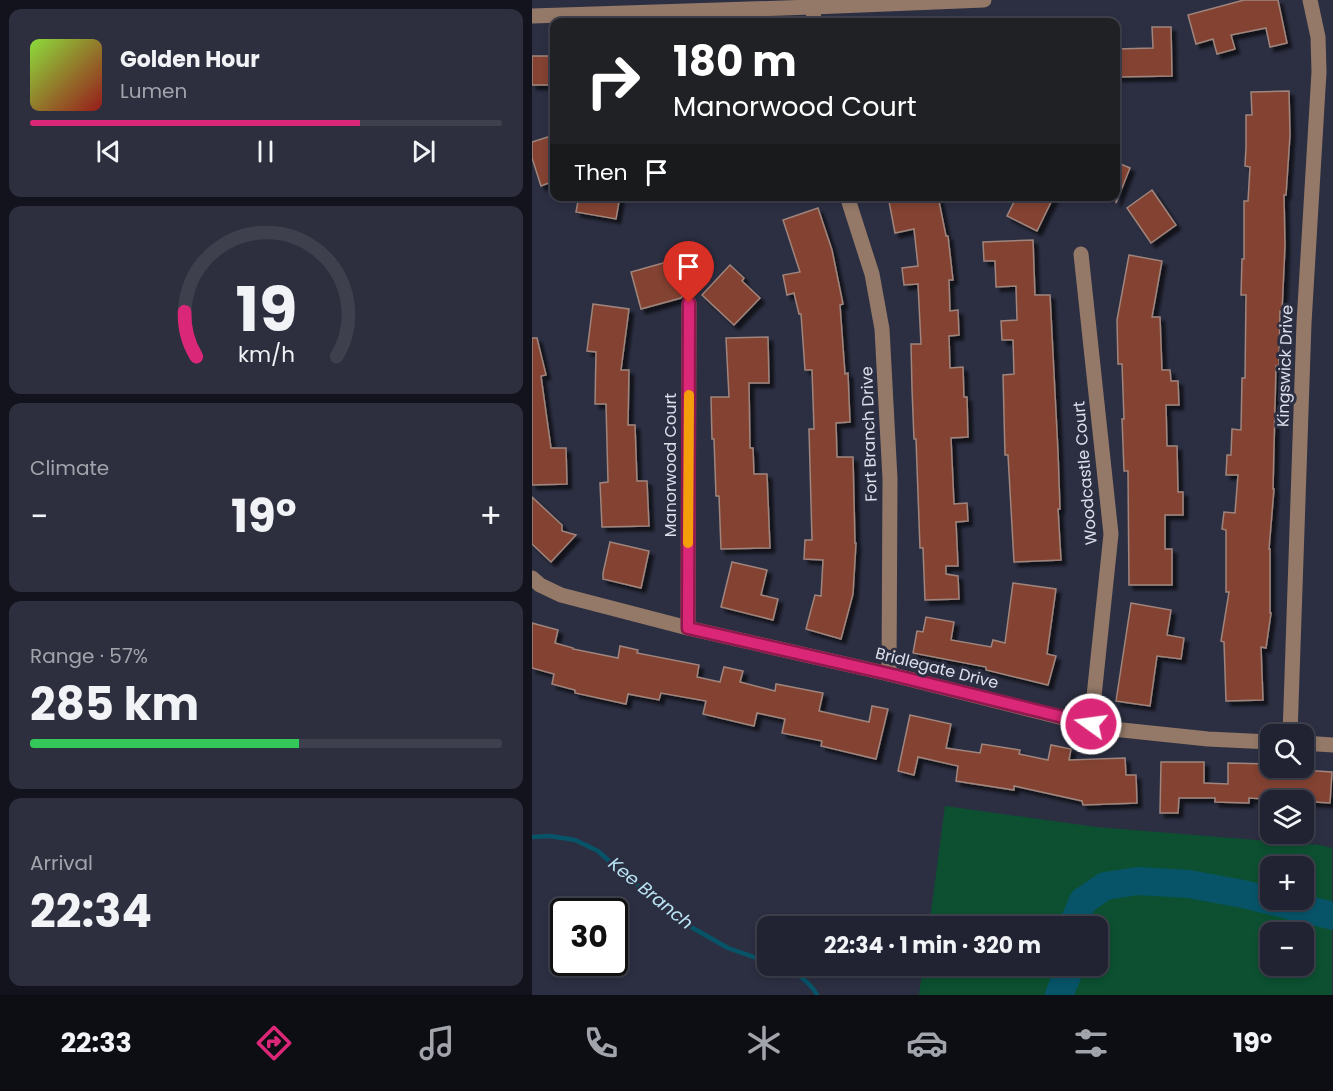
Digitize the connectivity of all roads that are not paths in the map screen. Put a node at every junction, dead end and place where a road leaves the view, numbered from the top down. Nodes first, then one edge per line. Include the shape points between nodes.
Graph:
1 (984, 0) edge
2 (1310, 0) edge
3 (704, 5) edge
4 (618, 12) edge
5 (813, 15) edge
6 (532, 16) edge
7 (849, 201) edge
8 (1081, 254) dead end
9 (689, 303) dead end
10 (532, 578) edge
11 (688, 628) junction
12 (889, 674) junction
13 (1091, 724) junction
14 (1290, 724) edge
15 (1260, 742) edge
16 (1314, 744) edge
17 (1333, 745) edge

1 - 5 street
2 - 14 street, Kingswick Drive via 1318,38 1319,72 1304,323
3 - 4 street
3 - 5 street
4 - 6 street
7 - 12 street, Fort Branch Drive via 872,274 882,329 890,479
8 - 13 street, Woodcastle Court via 1111,534
9 - 11 street, Manorwood Court
10 - 11 street, Bridlegate Drive via 561,595
11 - 12 street, Bridlegate Drive
12 - 13 street, Bridlegate Drive
13 - 15 street, Bridlegate Drive via 1208,740
16 - 17 street

